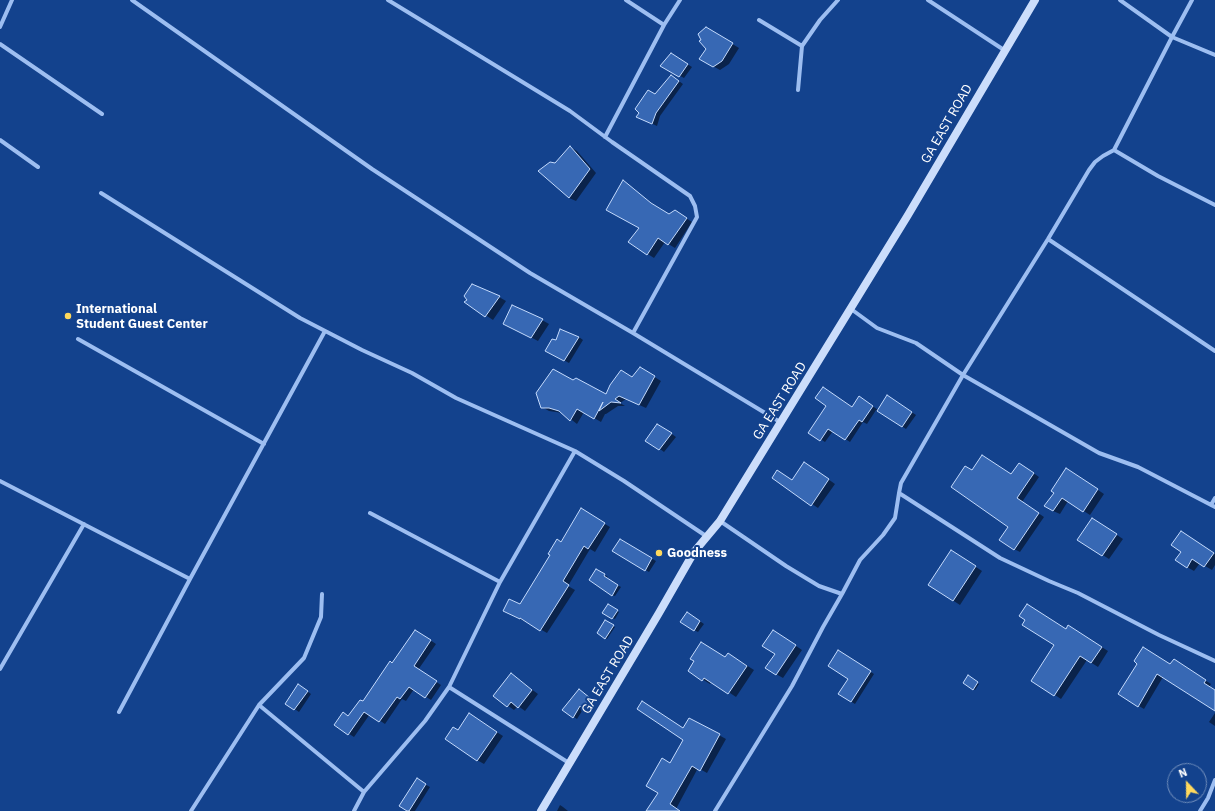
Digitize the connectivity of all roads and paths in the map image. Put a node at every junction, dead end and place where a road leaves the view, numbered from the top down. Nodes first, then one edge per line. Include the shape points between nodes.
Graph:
1 (12, 0) edge
2 (132, 0) edge
3 (388, 0) edge
4 (626, 0) edge
5 (680, 0) edge
6 (838, 0) edge
7 (928, 0) edge
8 (1035, 0) edge
9 (1120, 0) edge
10 (1192, 0) edge
11 (759, 20) dead end
12 (664, 25) junction
13 (0, 27) edge
14 (1172, 37) junction
15 (0, 44) edge
16 (802, 46) junction
17 (1004, 50) junction
18 (1215, 55) edge
19 (798, 90) dead end
20 (102, 114) dead end
21 (605, 137) junction
22 (0, 140) edge
23 (1114, 150) junction
24 (38, 167) dead end
25 (101, 193) dead end
26 (1215, 205) edge
27 (1048, 239) junction
28 (850, 309) junction
29 (325, 331) junction
30 (633, 333) junction
31 (78, 339) dead end
32 (1215, 351) edge
33 (963, 375) junction
34 (781, 423) junction
35 (264, 444) junction
36 (575, 451) junction
37 (0, 481) edge
38 (899, 493) junction
39 (1215, 498) edge
40 (1213, 506) edge
41 (370, 513) dead end
42 (720, 521) junction
43 (84, 524) junction
44 (706, 536) junction
45 (190, 579) junction
46 (500, 582) junction
47 (322, 594) dead end
48 (842, 594) junction
49 (1215, 661) edge
50 (0, 668) edge
51 (450, 687) junction
52 (259, 705) junction
53 (119, 712) dead end
54 (569, 763) junction
55 (1215, 780) edge
56 (364, 792) junction
57 (191, 811) edge
58 (354, 811) edge
59 (541, 811) edge
60 (715, 811) edge
61 (1200, 811) edge

1 - 13 street
2 - 30 street via 379,174 530,273
3 - 21 street via 570,111
4 - 12 street
5 - 12 street
6 - 16 street
7 - 17 street
8 - 17 street, GA EAST ROAD
9 - 14 street
10 - 14 street
11 - 16 street
12 - 21 street
14 - 18 street
14 - 23 street
15 - 20 street
16 - 19 street
17 - 28 street, GA EAST ROAD
21 - 30 street via 690,196 697,217
22 - 24 street
23 - 26 street
23 - 27 street via 1095,162 1089,170
25 - 29 street via 300,318
27 - 32 street
27 - 33 street
28 - 33 street via 877,328 916,343
28 - 34 street, GA EAST ROAD
29 - 35 street
29 - 36 street via 412,373 456,398
30 - 34 street
31 - 35 street
33 - 38 street via 901,483
33 - 40 street via 1099,453 1138,467
34 - 42 street, GA EAST ROAD
35 - 45 street
36 - 44 street
36 - 46 street
37 - 43 street
38 - 48 street via 895,518 860,560
38 - 49 street via 1000,558 1078,593
39 - 40 street
41 - 46 street
42 - 44 street, GA EAST ROAD
42 - 48 street via 819,586
43 - 45 street
43 - 50 street
44 - 54 street, GA EAST ROAD via 694,552
45 - 53 street
46 - 51 street
47 - 52 street via 321,618 304,658
48 - 60 street via 792,686
51 - 54 street
51 - 56 street via 425,721
52 - 56 street
52 - 57 street
54 - 59 street, GA EAST ROAD
55 - 61 street
56 - 58 street

